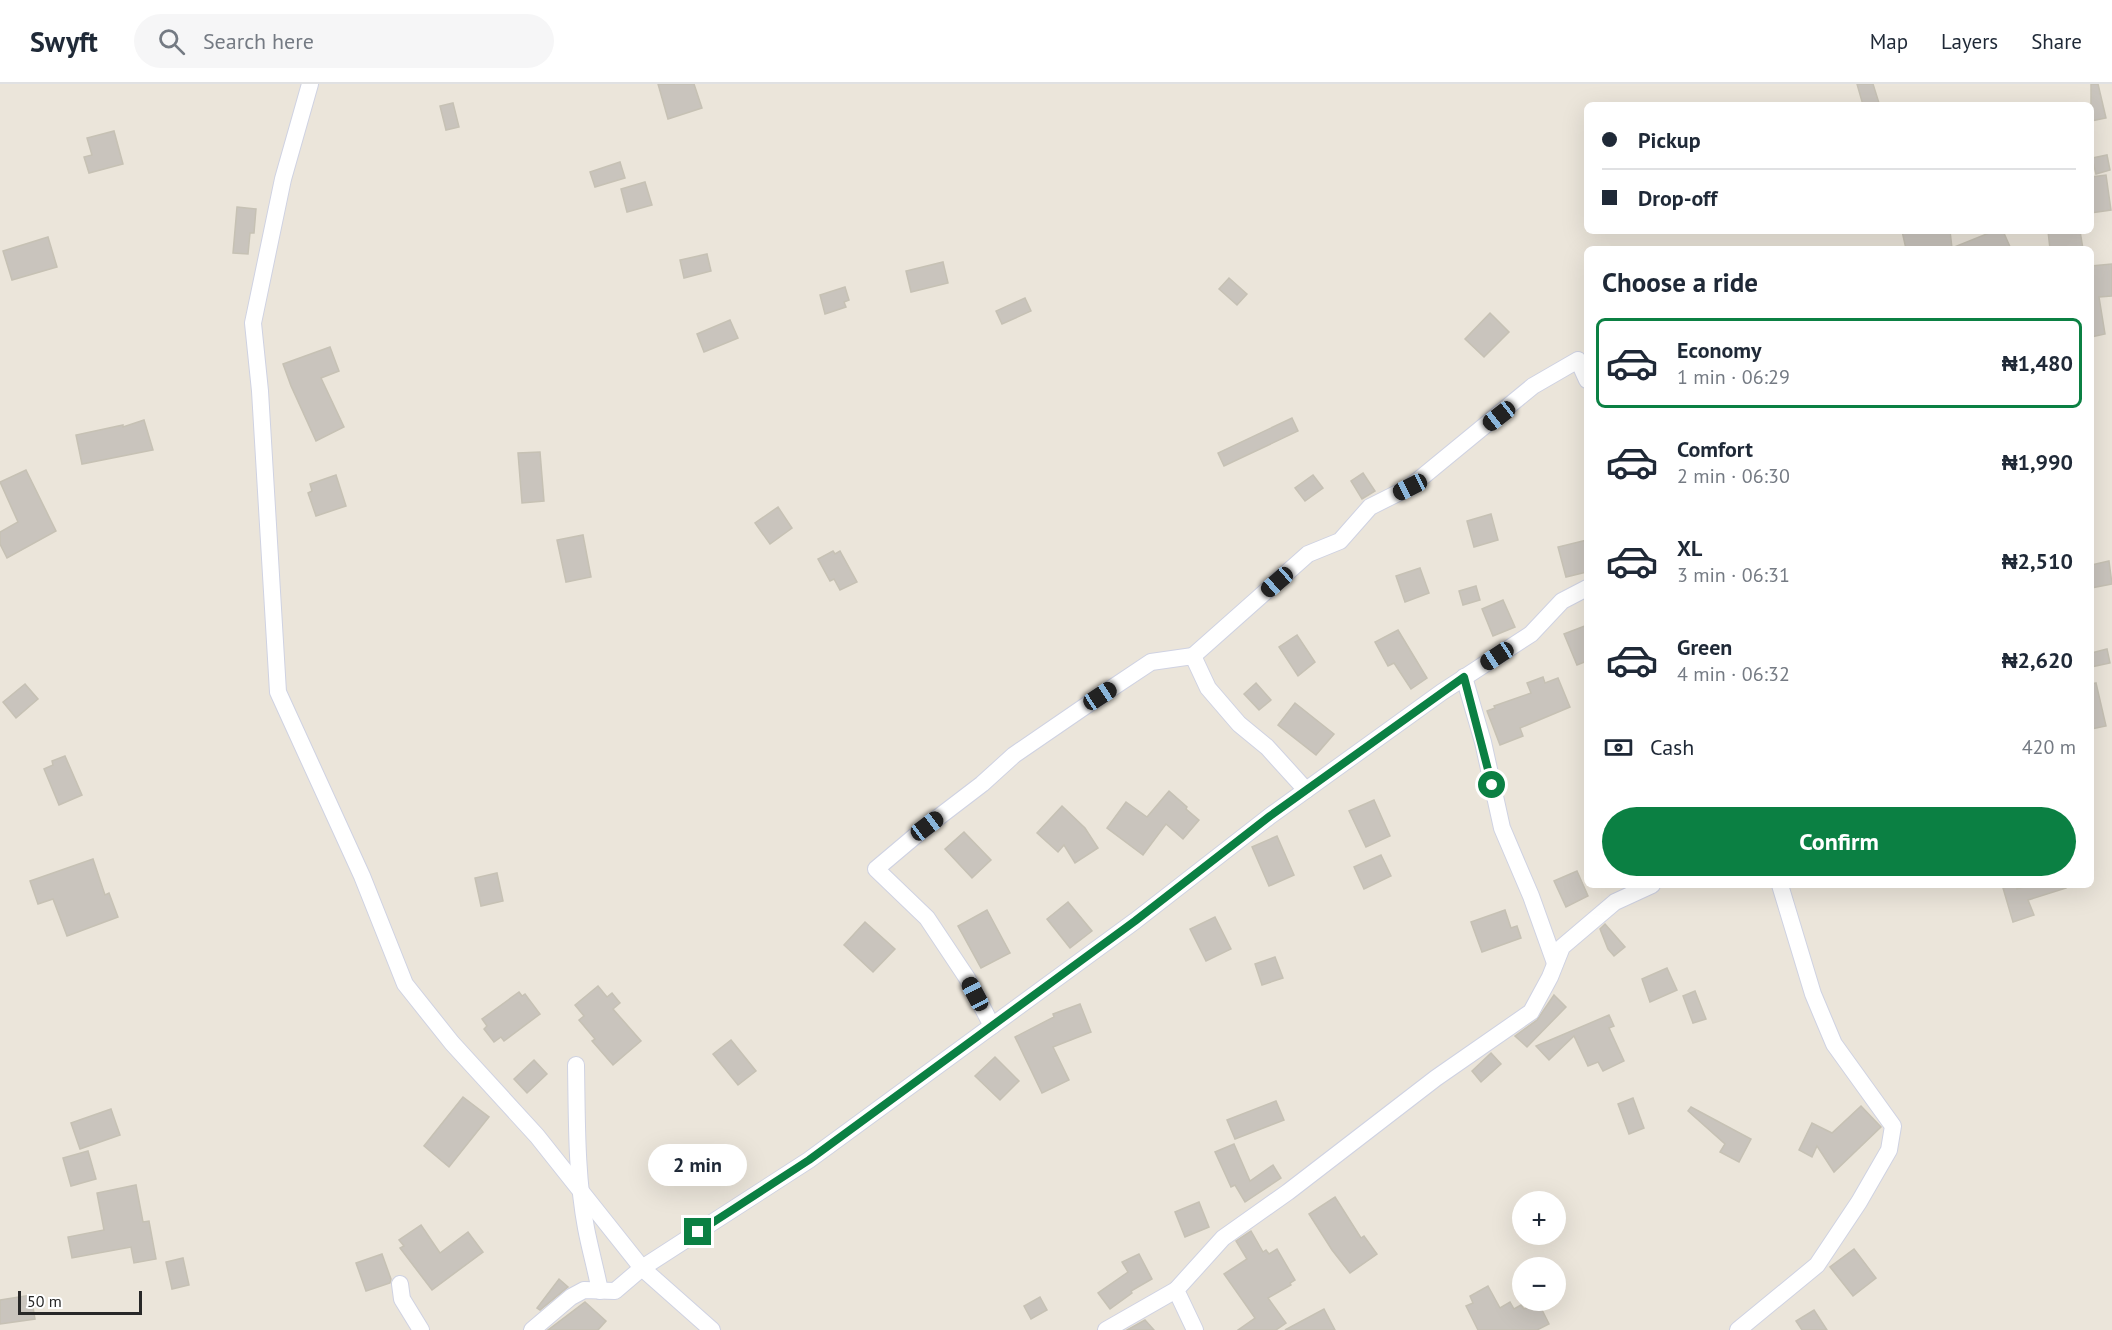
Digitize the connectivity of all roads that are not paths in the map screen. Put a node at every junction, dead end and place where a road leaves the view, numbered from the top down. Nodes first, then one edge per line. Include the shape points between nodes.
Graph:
1 (310, 84) edge
2 (1584, 373) edge
3 (1584, 590) edge
4 (1193, 656) junction
5 (1464, 677) junction
6 (1306, 790) junction
7 (1645, 888) edge
8 (1781, 888) edge
9 (1555, 963) junction
10 (992, 1026) junction
11 (576, 1065) dead end
12 (582, 1192) junction
13 (642, 1268) junction
14 (400, 1284) dead end
15 (1176, 1290) junction
16 (600, 1291) junction
17 (421, 1330) edge
18 (532, 1330) edge
19 (712, 1330) edge
20 (1106, 1330) edge
21 (1196, 1330) edge
22 (1738, 1330) edge

1 - 12 street via 283,179 253,323 278,692 362,876 405,984
2 - 4 street via 1578,360 1533,386 1410,487 1370,507 1340,541 1308,554
3 - 5 street via 1562,601 1531,634
4 - 6 street via 1208,688
4 - 10 street via 1151,662 1100,696 1014,755 876,869 927,918 967,978
5 - 6 street
5 - 9 street via 1502,828
6 - 10 street
7 - 9 street via 1615,902 1562,947
8 - 22 street via 1813,994 1834,1044 1893,1126 1889,1150 1817,1265
9 - 15 street via 1531,1012 1223,1238
10 - 13 street via 809,1160
11 - 12 street
12 - 13 street
12 - 16 street
13 - 16 street via 615,1291
13 - 19 street
14 - 17 street via 402,1299
15 - 20 street
15 - 21 street
16 - 18 street via 584,1290 571,1297

